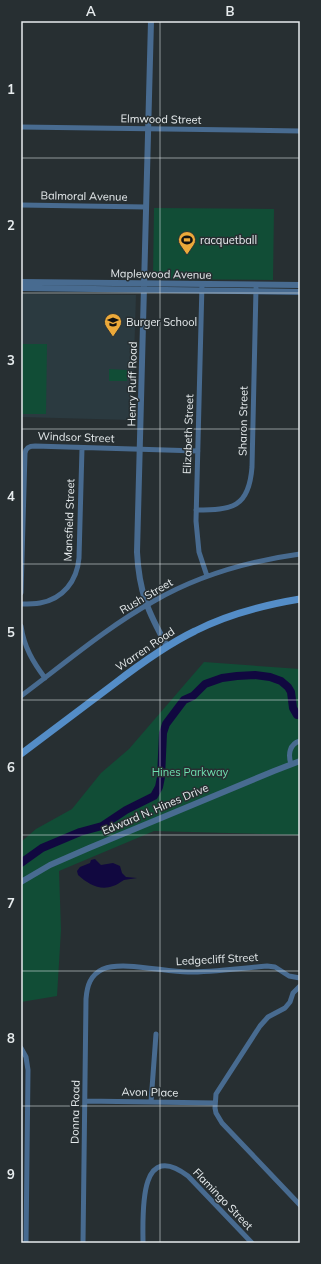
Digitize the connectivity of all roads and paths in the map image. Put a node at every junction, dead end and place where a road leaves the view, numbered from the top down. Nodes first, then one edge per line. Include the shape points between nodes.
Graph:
1 (151, 21) edge
2 (21, 127) edge
3 (149, 128) junction
4 (300, 132) edge
5 (21, 205) edge
6 (146, 207) junction
7 (21, 282) edge
8 (300, 285) edge
9 (109, 286) junction
10 (144, 287) junction
11 (202, 287) junction
12 (21, 288) edge
13 (256, 288) junction
14 (300, 292) edge
15 (82, 448) junction
16 (141, 449) junction
17 (198, 451) junction
18 (22, 490) edge
19 (196, 510) junction
20 (300, 554) edge
21 (207, 576) junction
22 (21, 593) edge
23 (300, 599) edge
24 (21, 604) edge
25 (146, 605) junction
26 (21, 626) edge
27 (167, 646) junction
28 (45, 678) junction
29 (21, 696) edge
30 (300, 741) edge
31 (21, 754) edge
32 (300, 762) edge
33 (291, 764) junction
34 (21, 882) edge
35 (300, 978) edge
36 (90, 982) joint
37 (300, 986) edge
38 (156, 1034) dead end
39 (21, 1048) edge
40 (85, 1101) junction
41 (151, 1102) junction
42 (214, 1103) junction
43 (300, 1204) edge
44 (26, 1243) edge
45 (83, 1243) edge
46 (143, 1243) edge
47 (252, 1243) edge

1 - 3 street, Henry Ruff Road
2 - 3 street, Elmwood Street
3 - 4 street, Elmwood Street
3 - 6 street, Henry Ruff Road
5 - 6 street, Balmoral Avenue
6 - 10 street, Henry Ruff Road
7 - 9 street, Maplewood Avenue
8 - 13 street, Maplewood Avenue
9 - 10 street, Maplewood Avenue
9 - 12 street, Maplewood Avenue
10 - 11 street, Maplewood Avenue
10 - 16 street, Henry Ruff Road
11 - 13 street, Maplewood Avenue
11 - 17 street, Elizabeth Street
13 - 14 street, Maplewood Avenue
13 - 19 street, Sharon Street via 250,485 242,499 231,507 216,511
15 - 16 street, Windsor Street
15 - 18 street, Windsor Street via 27,448
15 - 24 street, Mansfield Street via 79,558 76,573 68,588 55,598 40,603
16 - 17 street, Windsor Street
16 - 25 street, Henry Ruff Road via 138,558 140,583
17 - 19 street, Elizabeth Street
18 - 22 street
19 - 21 street, Elizabeth Street via 198,544
20 - 21 street, Rush Street via 259,561
21 - 25 street, Rush Street
23 - 27 main road, Warren Road via 235,614 196,630
25 - 27 street, Henry Ruff Road
25 - 28 street, Rush Street
26 - 28 street via 28,652
27 - 31 main road, Warren Road
28 - 29 street, Rush Street
30 - 33 street via 291,748
32 - 33 street, Edward N. Hines Drive
33 - 34 street, Edward N. Hines Drive via 50,865
35 - 36 street, Ledgecliff Street via 289,976 272,966 187,972 117,966 101,970
36 - 40 street, Donna Road via 86,999
37 - 42 street via 285,1008 268,1017 260,1026 218,1090
38 - 41 street
39 - 44 street via 28,1070
40 - 41 street, Avon Place
40 - 45 street, Donna Road
41 - 42 street, Avon Place
42 - 43 street via 222,1123
46 - 47 street, Flamingo Street via 145,1189 151,1174 162,1166 176,1168 188,1176

